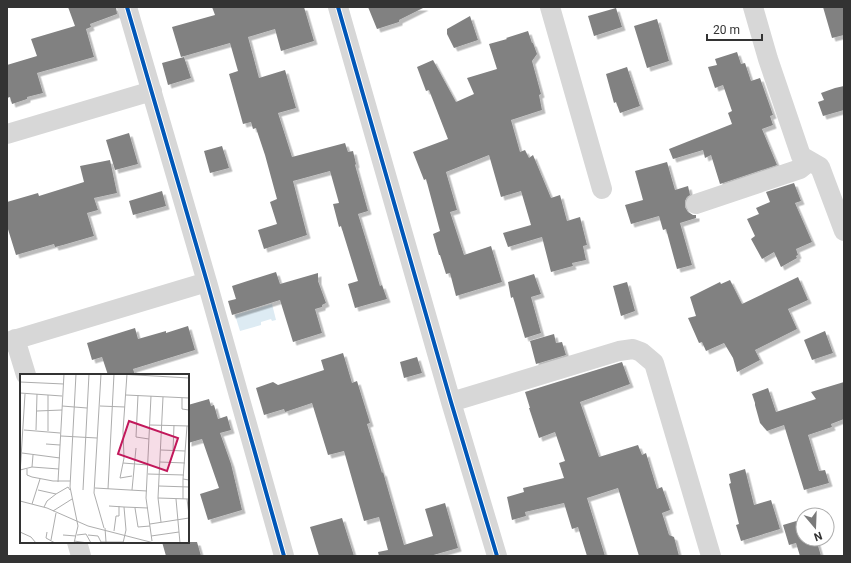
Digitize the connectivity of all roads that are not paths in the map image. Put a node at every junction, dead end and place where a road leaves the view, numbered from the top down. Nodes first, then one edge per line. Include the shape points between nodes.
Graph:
1 (127, 7) edge
2 (338, 7) edge
3 (550, 7) edge
4 (753, 7) edge
5 (152, 92) junction
6 (7, 134) edge
7 (810, 161) junction
8 (602, 189) dead end
9 (696, 204) dead end
10 (844, 231) edge
11 (207, 282) junction
12 (11, 340) edge
13 (26, 374) edge
14 (450, 402) junction
15 (77, 543) edge
16 (81, 556) edge
17 (284, 556) edge
18 (497, 556) edge
19 (711, 556) edge

1 - 5 street
2 - 14 street
3 - 8 street
4 - 7 street via 801,156
5 - 6 street
5 - 11 street
7 - 9 street via 800,169
7 - 10 street via 820,167
11 - 12 street
11 - 17 street
12 - 13 street
14 - 18 street
14 - 19 street via 619,351 633,349 641,352 654,363
15 - 16 street

